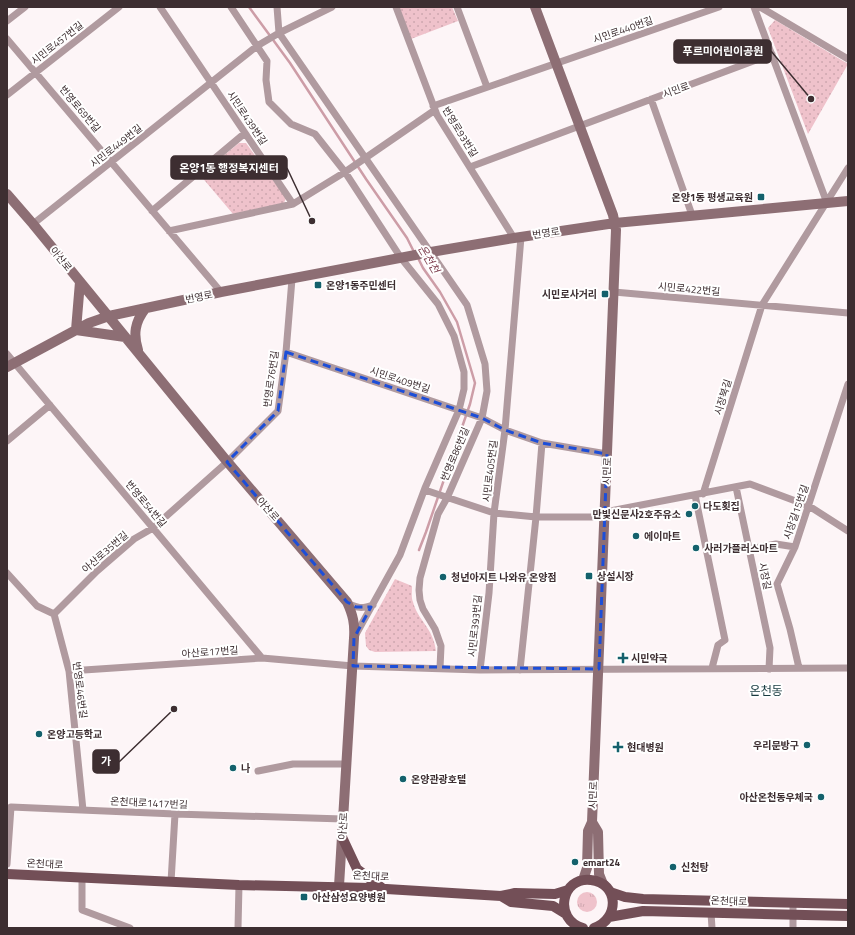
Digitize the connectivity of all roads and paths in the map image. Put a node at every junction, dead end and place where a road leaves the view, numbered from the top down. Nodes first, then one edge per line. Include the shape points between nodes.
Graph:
1 (25, 7) edge
2 (119, 7) edge
3 (160, 7) edge
4 (231, 7) edge
5 (277, 7) edge
6 (332, 7) edge
7 (396, 7) edge
8 (457, 7) edge
9 (535, 7) edge
10 (719, 7) edge
11 (754, 7) edge
12 (760, 7) edge
13 (323, 9) edge
14 (7, 21) edge
15 (279, 33) junction
16 (7, 38) edge
17 (258, 46) junction
18 (772, 54) junction
19 (848, 59) edge
20 (556, 63) junction
21 (36, 72) junction
22 (211, 83) junction
23 (487, 87) junction
24 (7, 95) edge
25 (651, 99) junction
26 (434, 108) junction
27 (580, 126) junction
28 (245, 133) junction
29 (365, 158) junction
30 (111, 162) junction
31 (470, 167) junction
32 (848, 168) edge
33 (346, 172) junction
34 (7, 194) edge
35 (848, 201) edge
36 (827, 203) junction
37 (293, 204) junction
38 (152, 211) junction
39 (692, 215) junction
40 (615, 223) junction
41 (33, 224) junction
42 (169, 231) junction
43 (518, 237) junction
44 (431, 252) junction
45 (401, 258) junction
46 (292, 279) junction
47 (80, 282) junction
48 (221, 292) junction
49 (614, 292) junction
50 (762, 305) junction
51 (145, 308) junction
52 (848, 313) edge
53 (109, 316) junction
54 (76, 330) junction
55 (125, 337) junction
56 (286, 352) junction
57 (7, 354) edge
58 (139, 354) junction
59 (11, 365) edge
60 (848, 384) edge
61 (50, 405) junction
62 (458, 410) junction
63 (482, 418) junction
64 (505, 430) junction
65 (7, 441) edge
66 (542, 442) junction
67 (608, 454) junction
68 (227, 462) junction
69 (736, 487) junction
70 (425, 490) junction
71 (703, 494) junction
72 (695, 495) junction
73 (447, 498) junction
74 (809, 506) junction
75 (494, 513) junction
76 (605, 515) junction
77 (536, 517) junction
78 (153, 528) junction
79 (848, 531) edge
80 (795, 547) junction
81 (749, 549) junction
82 (7, 573) edge
83 (347, 602) junction
84 (373, 605) junction
85 (54, 614) junction
86 (354, 638) junction
87 (262, 658) junction
88 (353, 666) junction
89 (440, 668) junction
90 (712, 668) junction
91 (769, 668) junction
92 (799, 668) junction
93 (848, 668) edge
94 (599, 669) junction
95 (480, 670) junction
96 (520, 670) junction
97 (69, 671) junction
98 (347, 764) junction
99 (258, 771) dead end
100 (83, 810) junction
101 (175, 814) junction
102 (343, 819) junction
103 (592, 822) junction
104 (342, 837) junction
105 (7, 864) edge
106 (7, 874) edge
107 (82, 878) junction
108 (583, 880) junction
109 (171, 882) junction
110 (239, 886) junction
111 (339, 886) junction
112 (382, 888) junction
113 (606, 888) junction
114 (568, 890) junction
115 (501, 896) junction
116 (793, 903) junction
117 (848, 904) edge
118 (711, 913) junction
119 (566, 914) junction
120 (793, 915) junction
121 (848, 916) edge
122 (609, 917) junction
123 (578, 927) edge
124 (130, 928) edge
125 (238, 928) edge
126 (595, 928) edge
127 (712, 928) edge
128 (793, 928) edge

1 - 14 street
2 - 21 street, 시민로457번길
3 - 22 street
4 - 17 street
5 - 15 street
6 - 13 street
7 - 26 street, 번영로93번길
8 - 23 street
9 - 20 street, 시민로
10 - 20 street, 시민로440번길
11 - 18 street
12 - 19 street
13 - 15 street
15 - 17 street, 시민로449번길
15 - 29 street, 번영로86번길
16 - 21 street, 번영로69번길
17 - 22 street, 시민로449번길
17 - 33 street via 267,61 269,102 290,124 315,134
18 - 25 street, 시민로
18 - 36 street
20 - 23 street
20 - 27 street, 시민로
21 - 24 street, 시민로457번길
21 - 30 street, 번영로69번길
22 - 28 street, 시민로439번길
22 - 30 street, 시민로449번길
23 - 26 street
25 - 27 street, 시민로
25 - 39 street
26 - 29 street
26 - 31 street, 번영로93번길
27 - 31 street
27 - 40 street, 시민로
28 - 37 street, 시민로439번길
28 - 38 street
29 - 33 street
29 - 44 street, 번영로86번길
30 - 38 street, 번영로69번길
30 - 41 street, 시민로449번길
31 - 43 street, 번영로93번길
32 - 36 street
33 - 37 street
33 - 45 street
34 - 41 street, 아산로
35 - 36 street, 번영로
36 - 39 street, 번영로
36 - 50 street
37 - 42 street
38 - 42 street, 번영로69번길
39 - 40 street, 번영로
40 - 43 street, 번영로
40 - 49 street, 시민로
41 - 47 street, 아산로
42 - 48 street, 번영로69번길
43 - 44 street, 번영로
43 - 64 street
44 - 45 street, 번영로
44 - 63 street, 번영로86번길 via 467,304 485,364 487,391
45 - 46 street, 번영로
45 - 62 street via 438,304 454,336 464,372 464,389
46 - 48 street, 번영로
46 - 56 street, 번영로76번길
47 - 53 street, 아산로
47 - 54 street
48 - 51 street, 번영로
49 - 50 street, 시민로422번길
49 - 67 street, 시민로
50 - 52 street, 시민로422번길
50 - 71 street, 시장북길
51 - 53 street, 번영로
51 - 58 street via 138,318 135,330
53 - 54 street, 번영로
53 - 55 street, 아산로
54 - 55 street
54 - 59 street, 번영로
55 - 58 street, 아산로
56 - 62 street, 시민로409번길
56 - 68 street, 번영로76번길 via 278,411
57 - 59 street, 번영로54번길
58 - 68 street, 아산로
59 - 61 street, 번영로54번길
60 - 74 street, 시장길15번길
61 - 65 street
61 - 78 street, 번영로54번길
62 - 63 street, 시민로409번길
62 - 70 street
63 - 64 street, 시민로409번길
63 - 73 street, 번영로86번길
64 - 66 street, 시민로409번길
64 - 75 street, 시민로405번길
66 - 67 street, 시민로409번길
66 - 77 street
67 - 76 street, 시민로
68 - 78 street, 아산로35번길
68 - 83 street, 아산로
69 - 71 street
69 - 74 street via 750,484
69 - 81 street, 시장길
70 - 73 street, 시민로405번길
70 - 84 street via 400,555
71 - 72 street
72 - 76 street
72 - 90 street via 725,640 718,645
73 - 75 street, 시민로405번길
73 - 89 street, 번영로86번길 via 438,514 419,590 423,609 439,637
74 - 79 street
74 - 80 street, 시장길15번길
75 - 77 street, 시민로405번길
75 - 95 street, 시민로393번길 via 489,594
76 - 77 street, 시민로405번길
76 - 94 street, 시민로
77 - 96 street
78 - 85 street, 아산로35번길 via 134,539 108,561
78 - 87 street, 번영로54번길
80 - 81 street via 776,544
80 - 92 street, 시장길15번길 via 777,584
81 - 91 street, 시장길 via 770,648
82 - 85 street via 37,606
83 - 84 street via 356,607
83 - 86 street, 아산로 via 355,625
84 - 86 street
85 - 97 street, 번영로46번길
86 - 88 street, 아산로
87 - 88 street, 아산로17번길
87 - 97 street, 아산로17번길
88 - 89 street, 시민로393번길
88 - 98 street, 아산로
89 - 95 street, 시민로393번길
90 - 91 street
90 - 94 street
91 - 92 street
92 - 93 street
94 - 96 street, 시민로393번길
94 - 103 street, 시민로
95 - 96 street, 시민로393번길
97 - 100 street, 번영로46번길
98 - 99 street via 293,764
98 - 102 street, 아산로
100 - 101 street, 온천대로1417번길
100 - 105 street, 온천대로1417번길 via 12,806
101 - 102 street, 온천대로1417번길
101 - 109 street
102 - 104 street, 아산로
103 - 108 street, 시민로 via 588,831
103 - 113 street, 시민로 via 598,832 599,874
104 - 111 street, 아산로
104 - 112 main road via 357,869
106 - 107 main road, 온천대로
107 - 109 main road, 온천대로
107 - 124 street via 82,910
108 - 113 main road, 온천대로 via 598,882
108 - 114 main road
109 - 110 main road, 온천대로
110 - 111 main road, 온천대로
110 - 125 street
111 - 112 main road, 온천대로
112 - 115 main road, 온천대로
113 - 116 main road, 온천대로 via 624,897 643,899
113 - 122 main road via 613,907
114 - 115 main road, 온천대로 via 555,894 515,892
114 - 119 main road via 564,902
115 - 119 main road, 온천대로 via 511,902 553,906
116 - 117 main road, 온천대로
116 - 120 street
118 - 120 main road, 온천대로
118 - 122 main road, 온천대로 via 643,911
118 - 127 street
119 - 123 main road
120 - 121 main road, 온천대로
120 - 128 street
122 - 126 main road

